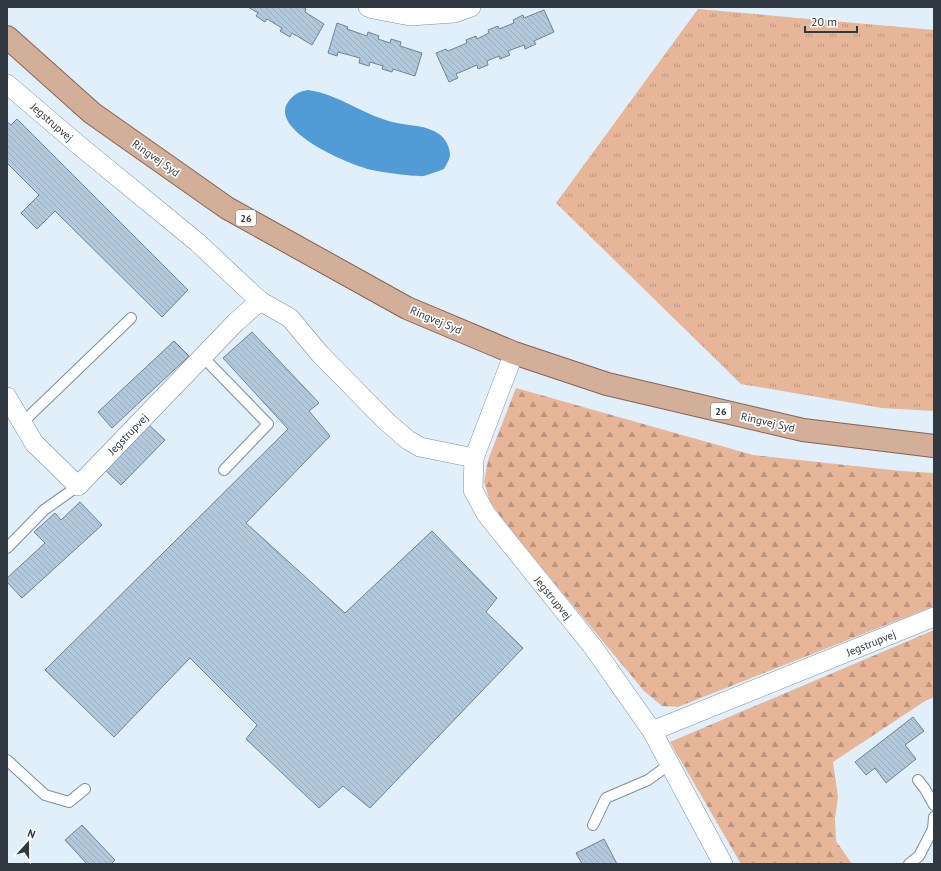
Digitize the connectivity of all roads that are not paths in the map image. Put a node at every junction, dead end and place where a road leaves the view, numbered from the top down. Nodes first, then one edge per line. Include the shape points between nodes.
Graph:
1 (368, 7) edge
2 (471, 7) edge
3 (7, 37) edge
4 (7, 84) edge
5 (260, 301) junction
6 (131, 318) dead end
7 (514, 353) junction
8 (203, 357) junction
9 (7, 397) edge
10 (22, 423) junction
11 (934, 446) edge
12 (474, 458) junction
13 (224, 470) dead end
14 (78, 486) junction
15 (7, 548) edge
16 (934, 617) edge
17 (652, 731) junction
18 (7, 760) edge
19 (670, 764) junction
20 (918, 780) dead end
21 (85, 789) dead end
22 (934, 805) edge
23 (934, 817) edge
24 (593, 825) dead end
25 (723, 864) edge
26 (909, 864) edge

1 - 2 street via 410,16 454,13
3 - 7 main road, Ringvej Syd / 26 via 92,113 227,208 407,308
4 - 5 street, Jegstrupvej via 197,242
5 - 8 street, Jegstrupvej
5 - 12 street, Jegstrupvej via 290,318 320,354 408,440 420,447
6 - 10 lane
7 - 11 main road, Ringvej Syd / 26 via 607,384 803,430
7 - 12 street, Jegstrupvej
8 - 13 lane via 268,424
8 - 14 street, Jegstrupvej
9 - 10 street
10 - 14 street via 34,444
12 - 17 street, Jegstrupvej via 473,490 486,514 592,646
14 - 15 lane via 44,510
16 - 17 street, Jegstrupvej
17 - 19 street, Jegstrupvej
18 - 21 lane via 46,796 69,802
19 - 24 lane via 648,780 606,798
19 - 25 street, Jegstrupvej
20 - 22 lane
23 - 26 lane via 933,829 919,856

